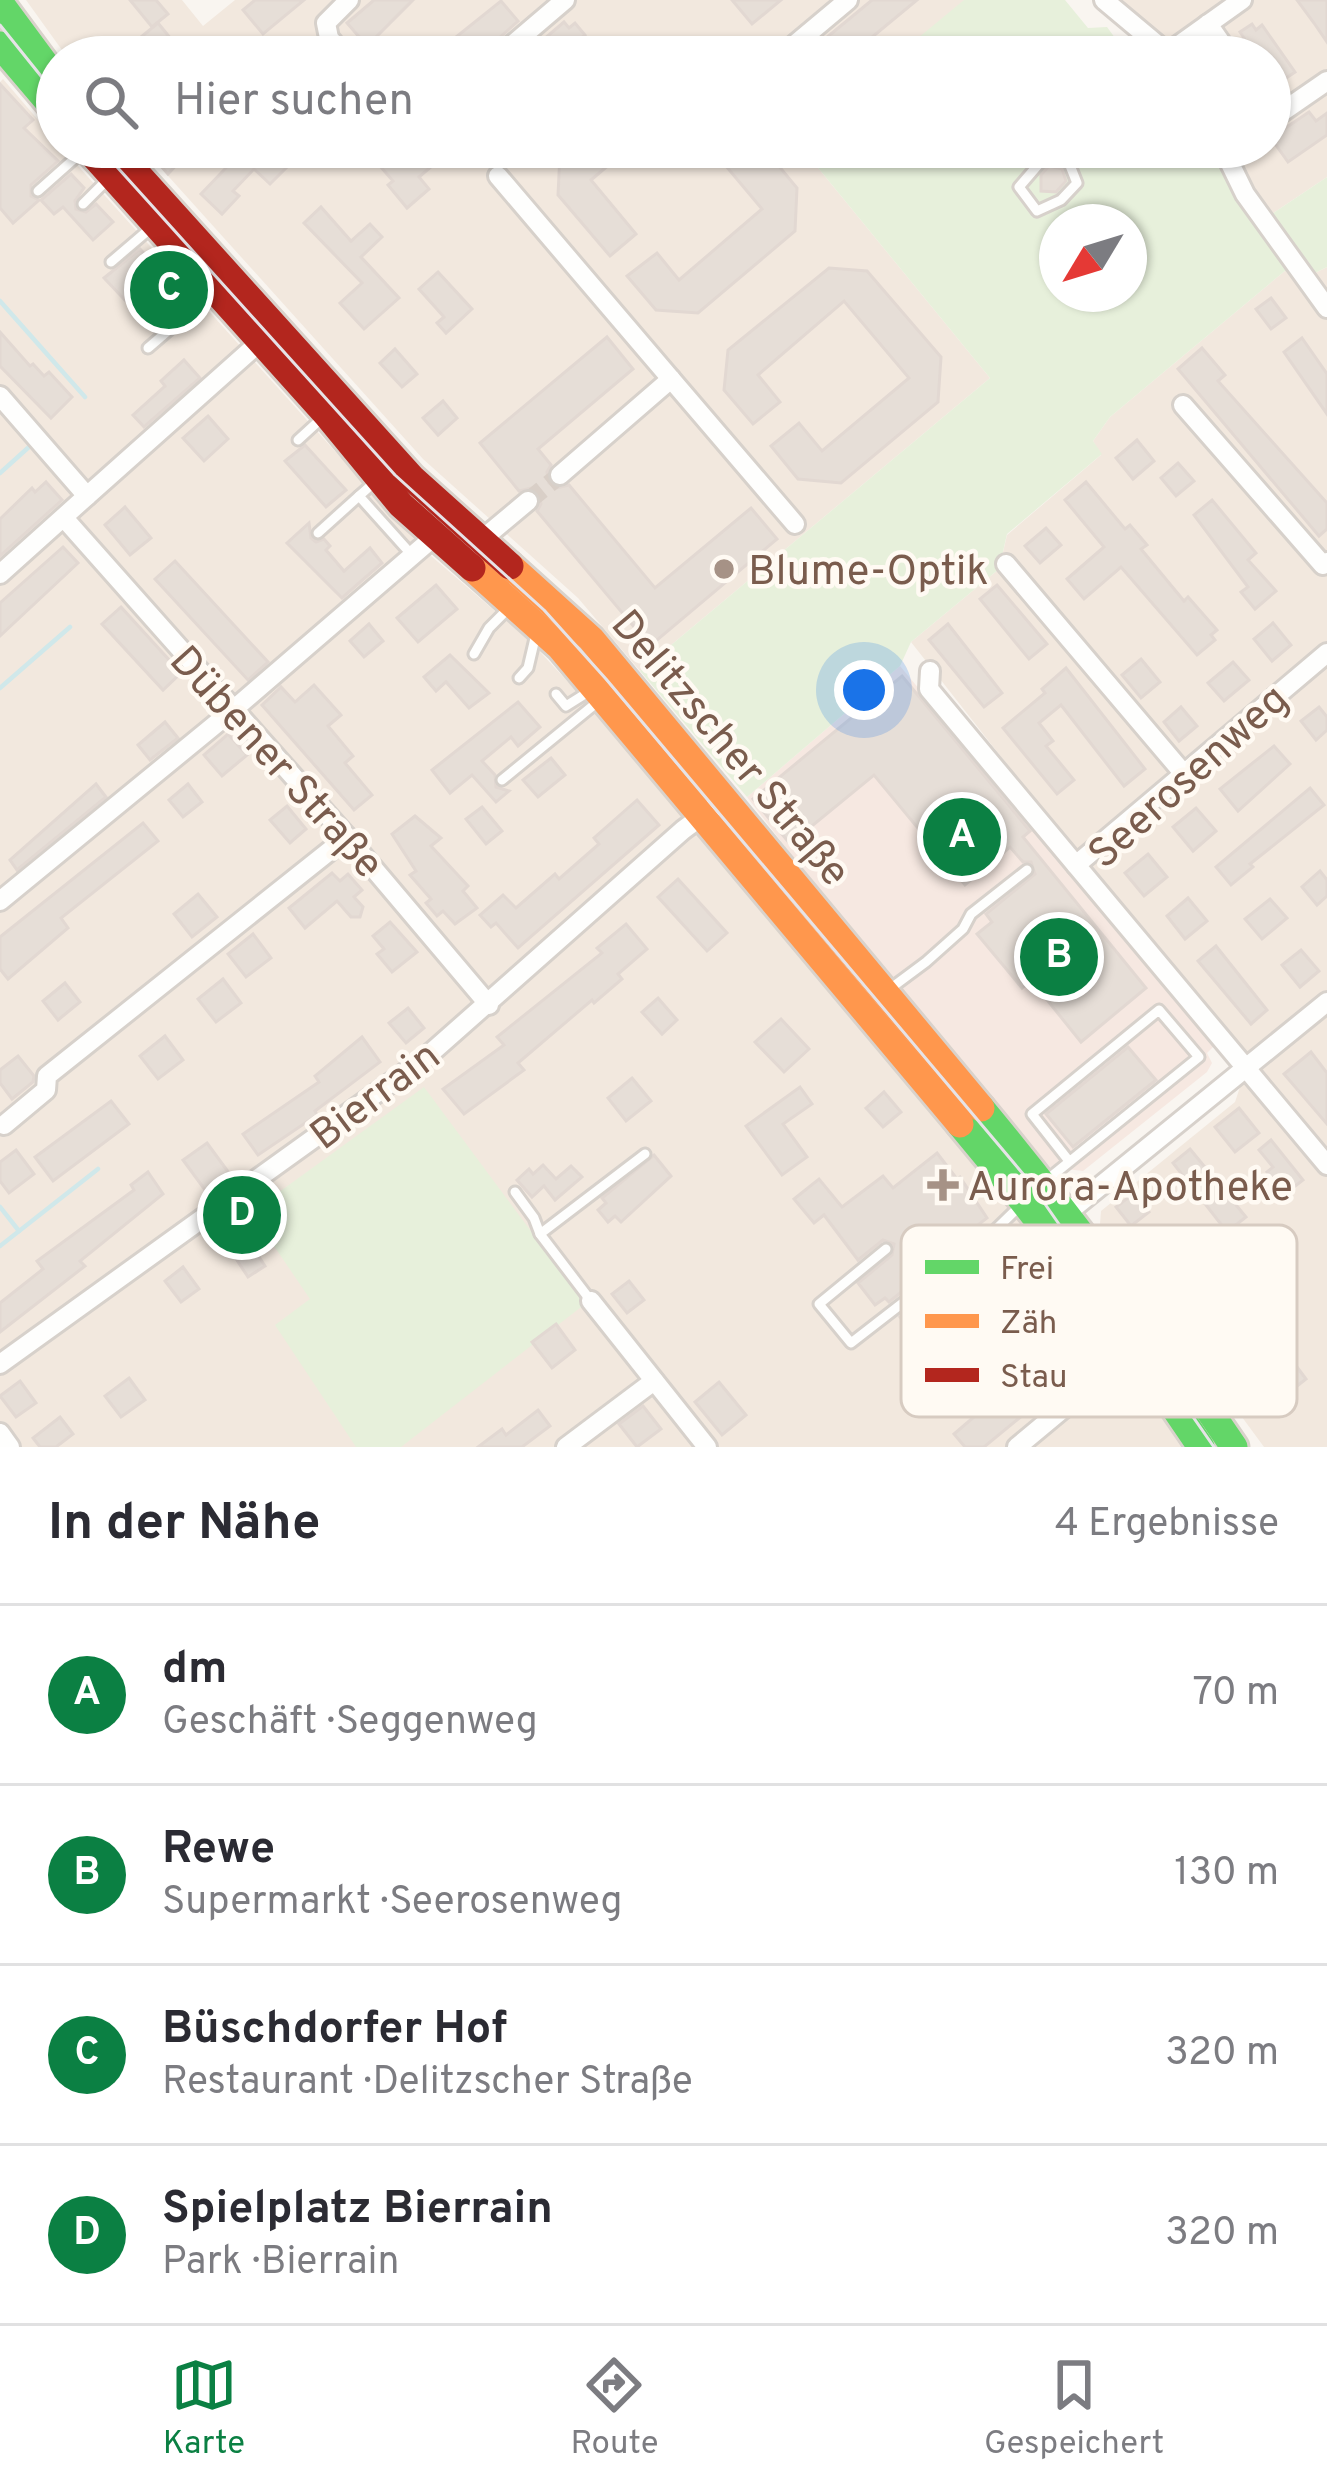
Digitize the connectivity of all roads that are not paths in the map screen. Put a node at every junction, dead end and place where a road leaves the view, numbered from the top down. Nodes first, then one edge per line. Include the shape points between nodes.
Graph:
1 (350, 0) edge
2 (566, 0) edge
3 (848, 0) edge
4 (1105, 0) edge
5 (1243, 0) edge
6 (0, 3) edge
7 (1208, 24) junction
8 (329, 36) edge
9 (524, 36) edge
10 (805, 36) edge
11 (1148, 36) edge
12 (1194, 36) edge
13 (1216, 36) edge
14 (36, 52) edge
15 (6, 60) edge
16 (1327, 81) edge
17 (36, 91) edge
18 (1291, 106) edge
19 (63, 168) edge
20 (105, 168) edge
21 (131, 168) edge
22 (1035, 168) edge
23 (1071, 168) edge
24 (1233, 168) edge
25 (112, 176) junction
26 (498, 176) dead end
27 (38, 190) dead end
28 (83, 204) dead end
29 (155, 224) junction
30 (111, 262) dead end
31 (215, 291) junction
32 (1327, 308) edge
33 (261, 341) junction
34 (148, 348) dead end
35 (671, 379) junction
36 (0, 395) edge
37 (1183, 405) dead end
38 (326, 414) junction
39 (298, 440) dead end
40 (560, 475) tunnel mouth
41 (368, 488) junction
42 (87, 496) junction
43 (528, 501) tunnel mouth
44 (64, 518) junction
45 (795, 524) dead end
46 (318, 533) dead end
47 (434, 537) junction
48 (470, 550) junction
49 (414, 558) junction
50 (1006, 564) dead end
51 (1326, 566) edge
52 (0, 574) edge
53 (513, 604) junction
54 (540, 627) junction
55 (1327, 653) edge
56 (474, 654) dead end
57 (930, 671) dead end
58 (519, 678) dead end
59 (598, 693) junction
60 (556, 694) dead end
61 (232, 710) junction
62 (1184, 774) junction
63 (502, 780) dead end
64 (726, 797) junction
65 (702, 816) junction
66 (347, 837) junction
67 (1076, 865) junction
68 (1027, 870) dead end
69 (0, 901) edge
70 (874, 1001) junction
71 (1327, 1002) edge
72 (489, 1005) junction
73 (1246, 1069) junction
74 (4, 1125) dead end
75 (646, 1154) dead end
76 (1069, 1161) junction
77 (1327, 1165) edge
78 (515, 1192) dead end
79 (1034, 1192) junction
80 (1056, 1222) junction
81 (1000, 1225) edge
82 (1058, 1225) edge
83 (540, 1234) junction
84 (886, 1249) dead end
85 (591, 1301) joint
86 (901, 1304) edge
87 (0, 1364) edge
88 (654, 1381) junction
89 (1053, 1417) edge
90 (1185, 1417) edge
91 (1209, 1417) edge
92 (0, 1433) edge
93 (10, 1447) edge
94 (566, 1447) edge
95 (707, 1447) edge
96 (1017, 1447) edge
97 (1201, 1447) edge
98 (1234, 1447) edge

1 - 8 street via 326,23
2 - 9 street
3 - 10 street
4 - 11 street
5 - 7 street
6 - 14 main road
7 - 12 street
7 - 13 street
15 - 17 main road
16 - 18 street
19 - 27 lane
20 - 25 main road, Delitzscher Straße
21 - 48 main road, Delitzscher Straße
22 - 23 lane via 1019,187 1037,212 1077,183
24 - 32 street
25 - 28 lane
25 - 29 main road, Delitzscher Straße
26 - 35 street
29 - 30 lane
29 - 31 main road, Delitzscher Straße
31 - 33 main road, Delitzscher Straße
31 - 34 lane
33 - 38 main road, Delitzscher Straße
33 - 42 street
35 - 40 street
35 - 45 street
36 - 42 street
37 - 51 street
38 - 39 lane
38 - 41 main road, Delitzscher Straße
41 - 46 lane
41 - 47 main road, Delitzscher Straße
41 - 49 lane
42 - 44 street
43 - 48 street
44 - 52 street
44 - 61 street, Dübener Straße
47 - 48 main road, Delitzscher Straße
47 - 49 street
48 - 53 main road, Delitzscher Straße
48 - 64 main road, Delitzscher Straße via 591,639
49 - 61 street
50 - 62 street
53 - 54 main road, Delitzscher Straße
53 - 56 lane
54 - 58 lane
54 - 59 main road, Delitzscher Straße
55 - 62 street, Seerosenweg
57 - 67 street via 929,689
59 - 60 lane via 566,706
59 - 63 lane
59 - 65 main road, Delitzscher Straße
61 - 66 street, Dübener Straße
61 - 69 street
62 - 67 street, Seerosenweg
64 - 65 street, Bierrain
64 - 70 main road, Delitzscher Straße
65 - 70 main road, Delitzscher Straße
65 - 72 street, Bierrain
66 - 72 street, Dübener Straße
66 - 74 street via 46,1076 46,1090
67 - 73 street, Seerosenweg
68 - 70 lane
70 - 79 main road, Delitzscher Straße
71 - 73 street
72 - 87 street, Bierrain
73 - 77 street, Seerosenweg
73 - 80 street
75 - 83 lane
76 - 76 lane via 1199,1057 1160,1010 1032,1114
76 - 79 lane
78 - 83 lane
79 - 80 main road, Delitzscher Straße
79 - 81 lane
80 - 82 main road, Delitzscher Straße
83 - 85 lane
84 - 86 lane via 819,1304 851,1343
85 - 88 street
88 - 94 street
88 - 95 street
89 - 96 street
90 - 97 main road, Delitzscher Straße
91 - 98 main road, Delitzscher Straße
92 - 93 street

